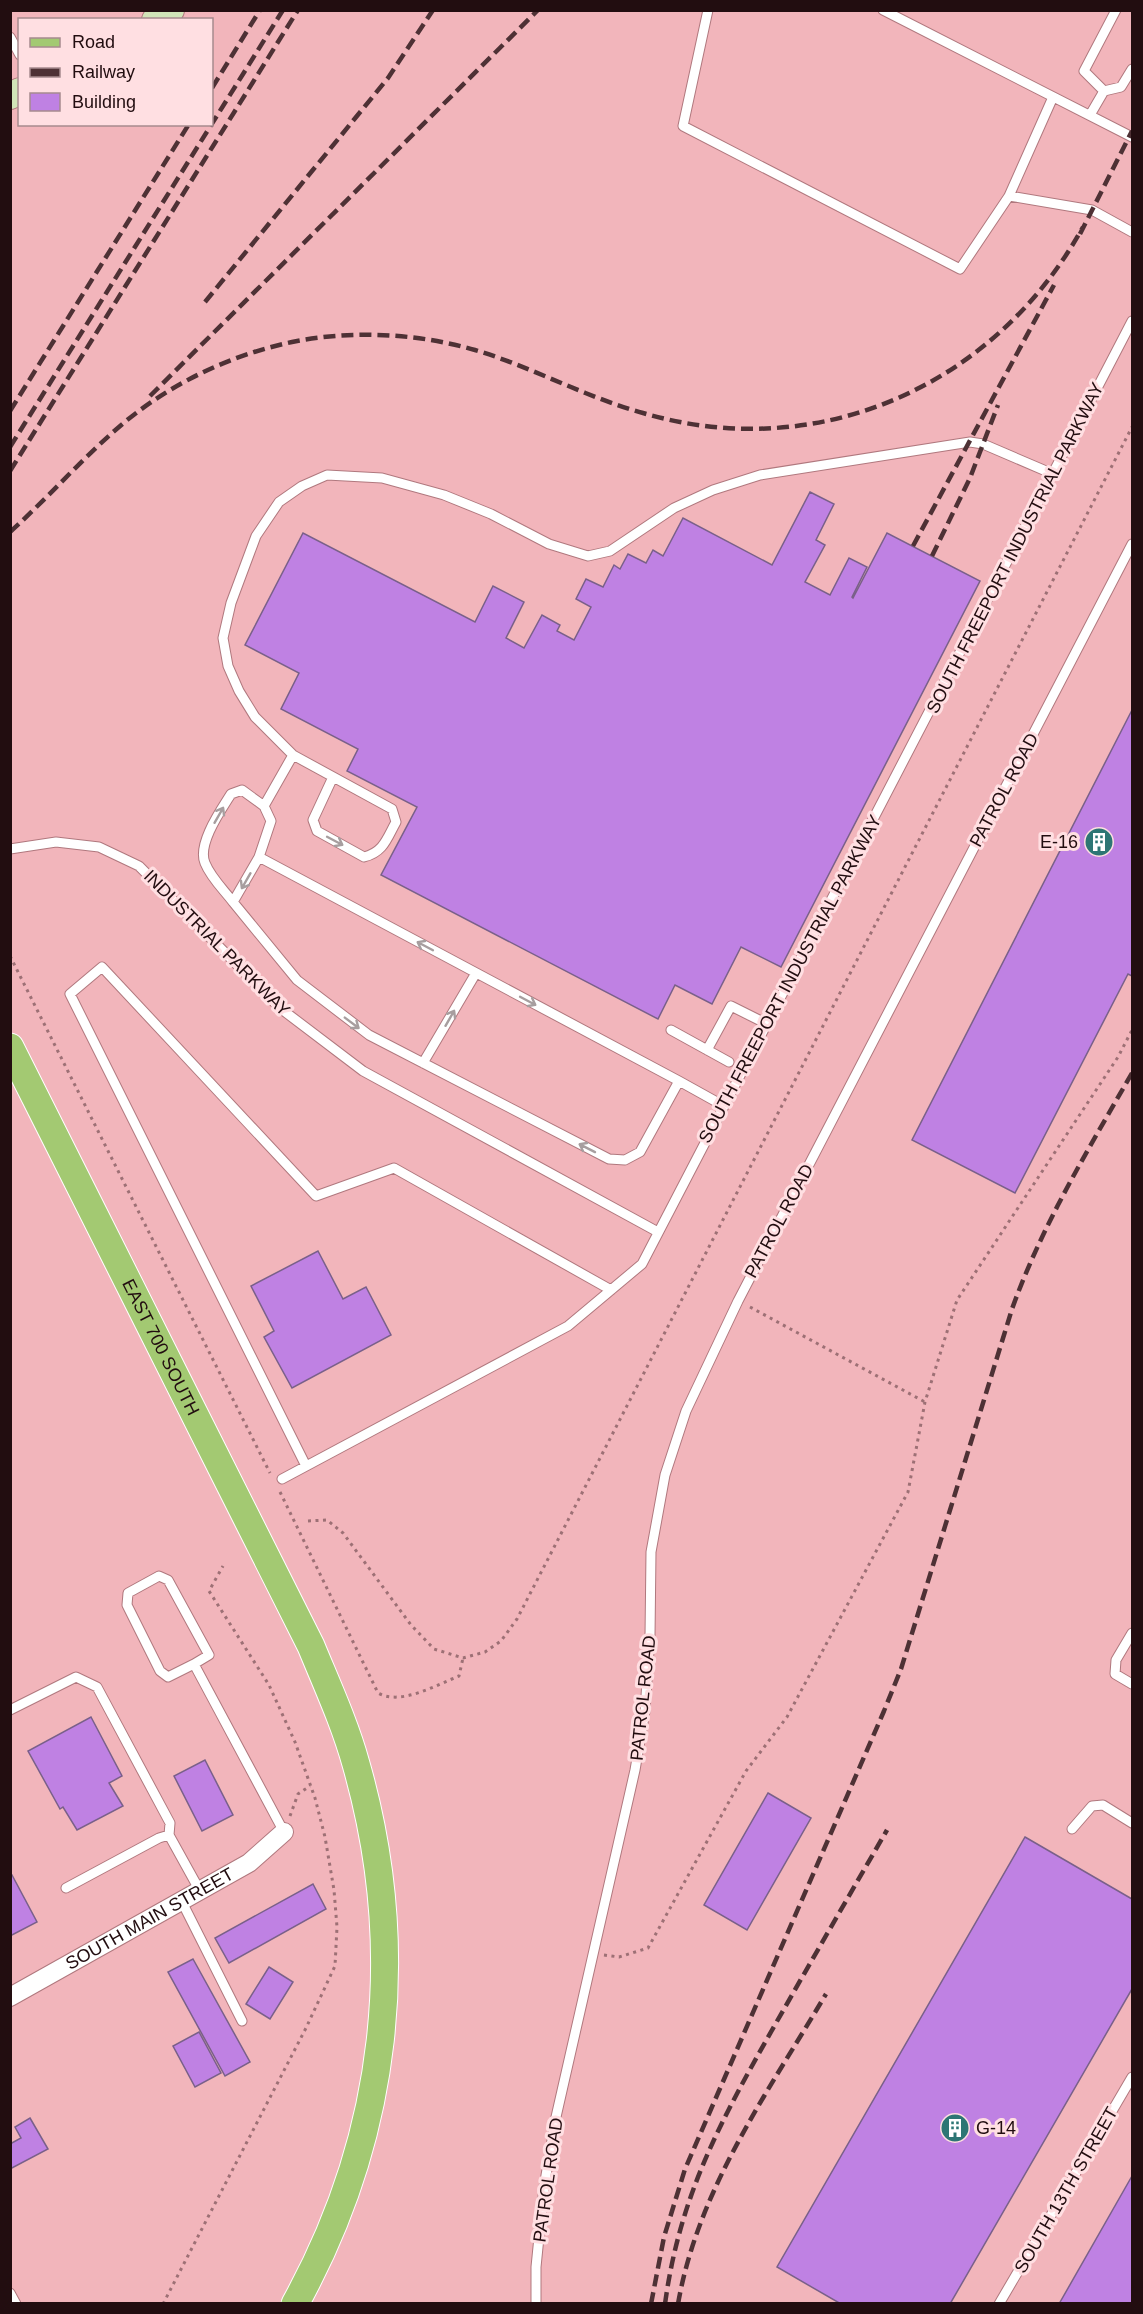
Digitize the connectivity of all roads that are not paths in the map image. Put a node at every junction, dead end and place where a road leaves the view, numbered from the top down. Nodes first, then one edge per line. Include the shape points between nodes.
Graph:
1 (171, 10) edge
2 (708, 10) edge
3 (883, 10) edge
4 (1116, 10) edge
5 (898, 14) edge
6 (158, 18) edge
7 (10, 37) edge
8 (18, 51) edge
9 (1132, 69) edge
10 (1104, 91) junction
11 (1053, 97) junction
12 (1090, 115) junction
13 (1132, 137) edge
14 (1008, 196) junction
15 (1132, 232) edge
16 (1132, 321) edge
17 (1053, 474) junction
18 (1131, 548) edge
19 (293, 755) junction
20 (333, 777) junction
21 (264, 806) junction
22 (10, 849) edge
23 (259, 857) junction
24 (233, 902) junction
25 (476, 974) junction
26 (767, 1024) junction
27 (671, 1030) dead end
28 (10, 1047) edge
29 (707, 1050) junction
30 (729, 1062) dead end
31 (423, 1064) junction
32 (679, 1081) junction
33 (724, 1106) junction
34 (658, 1232) junction
35 (611, 1290) junction
36 (306, 1466) junction
37 (277, 1480) road end
38 (1132, 1633) edge
39 (194, 1664) junction
40 (1132, 1684) edge
41 (10, 1710) edge
42 (1132, 1823) edge
43 (1072, 1829) dead end
44 (284, 1832) joint
45 (169, 1836) junction
46 (66, 1887) dead end
47 (200, 1891) junction
48 (182, 1902) junction
49 (10, 1997) edge
50 (242, 2021) dead end
51 (1132, 2077) edge
52 (10, 2294) edge
53 (16, 2304) edge
54 (295, 2304) edge
55 (536, 2304) edge
56 (999, 2304) edge

1 - 6 street
2 - 14 lane via 683,126 960,269
3 - 5 lane
4 - 10 lane via 1084,71
5 - 11 lane
7 - 8 lane
9 - 10 lane via 1121,87
10 - 12 lane
11 - 12 lane
11 - 14 lane
12 - 13 lane
14 - 15 lane via 1092,210
16 - 17 lane, SOUTH FREEPORT INDUSTRIAL PARKWAY
17 - 19 lane via 970,442 760,476 713,490 674,508 610,551 588,556 549,544 444,495 382,478 327,475 279,502 256,536 231,603 223,638 238,691 255,717
17 - 26 lane, SOUTH FREEPORT INDUSTRIAL PARKWAY
18 - 55 lane, PATROL ROAD via 738,1301 686,1411 664,1476 651,1552 645,1711 635,1770 556,2117 544,2187
19 - 20 lane
19 - 21 lane
20 -> 20 lane via 314,820 317,831 364,857 375,854 396,822 392,809
21 - 23 lane via 271,821
24 -> 21 lane via 204,861 207,835 231,794 242,790
22 - 34 lane, INDUSTRIAL PARKWAY via 56,842 99,847 139,866 279,1008 363,1071
23 -> 24 lane
25 -> 23 lane
24 -> 31 lane via 297,980 369,1035
31 -> 25 lane
25 -> 32 lane
26 - 29 lane via 731,1006
26 - 33 lane, SOUTH FREEPORT INDUSTRIAL PARKWAY
27 - 29 lane
28 - 54 main road, EAST 700 SOUTH via 311,1646 340,1716 369,1818 380,1875 385,1944 376,2077 364,2136 344,2198 318,2263
29 - 30 lane
32 -> 31 lane via 640,1152 625,1160 609,1159
32 - 33 lane
33 - 34 lane, SOUTH FREEPORT INDUSTRIAL PARKWAY
34 - 35 lane, SOUTH FREEPORT INDUSTRIAL PARKWAY via 642,1264
35 - 36 lane, SOUTH FREEPORT INDUSTRIAL PARKWAY via 568,1326
35 - 36 lane via 394,1168 316,1196 102,967 70,994
36 - 37 lane, SOUTH FREEPORT INDUSTRIAL PARKWAY
38 - 40 lane via 1116,1660 1115,1674
39 - 39 lane via 168,1677 160,1671 127,1605 128,1593 159,1576 168,1580 209,1655
39 - 44 lane
41 - 45 lane via 76,1677 97,1687 170,1823
42 - 43 lane via 1102,1805 1092,1806
44 - 47 street, SOUTH MAIN STREET via 249,1863
45 - 46 lane
45 - 47 lane
47 - 48 street, SOUTH MAIN STREET
48 - 49 street, SOUTH MAIN STREET
48 - 50 lane
51 - 56 lane, SOUTH 13TH STREET
52 - 53 lane

